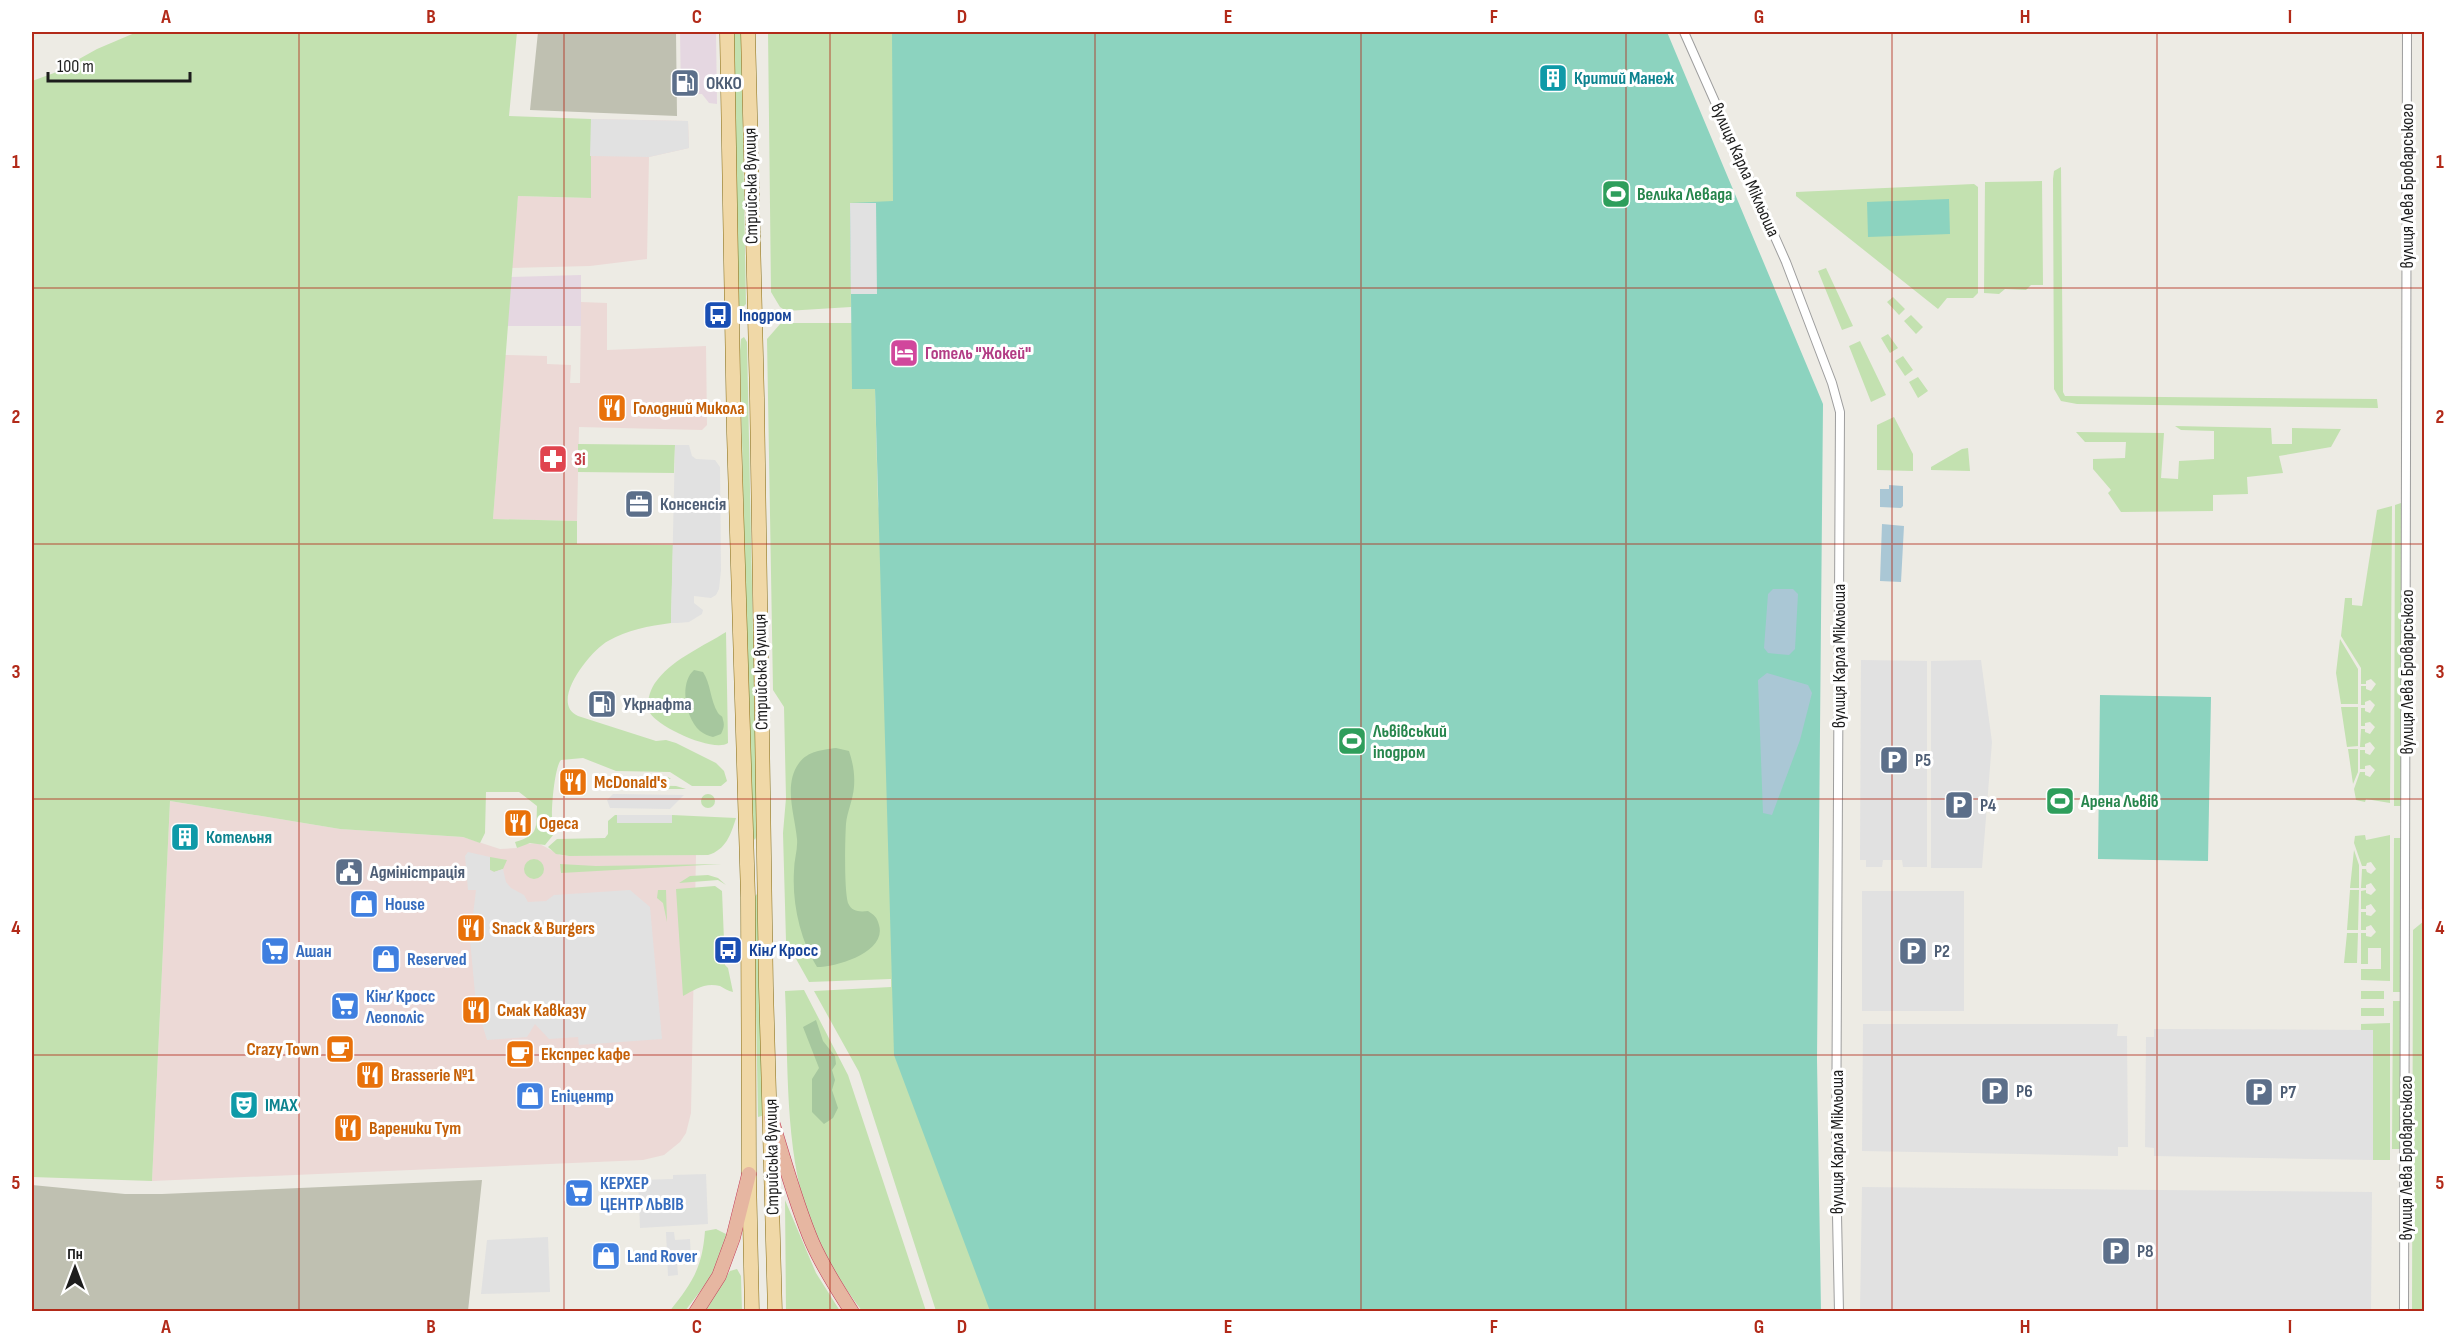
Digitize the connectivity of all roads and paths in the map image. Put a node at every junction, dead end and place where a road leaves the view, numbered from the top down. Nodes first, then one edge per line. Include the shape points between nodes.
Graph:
1 (727, 32) edge
2 (748, 32) edge
3 (1684, 32) edge
4 (2407, 32) edge
5 (747, 863) junction
6 (765, 863) junction
7 (771, 1118) junction
8 (749, 1174) junction
9 (696, 1311) edge
10 (752, 1311) edge
11 (775, 1311) edge
12 (852, 1311) edge
13 (1839, 1311) edge
14 (2404, 1311) edge

1 - 5 main road, Стрийська вулиця
2 - 6 main road, Стрийська вулиця
3 - 13 street, вулиця Карла Мікльоша via 1786,262 1840,412 1836,1166
4 - 14 street, вулиця Лева Броварського
5 - 6 main road
5 - 8 main road, Стрийська вулиця
6 - 7 main road, Стрийська вулиця
7 - 11 main road, Стрийська вулиця
7 - 12 highway via 813,1243
8 - 9 highway via 722,1268
8 - 10 main road, Стрийська вулиця

